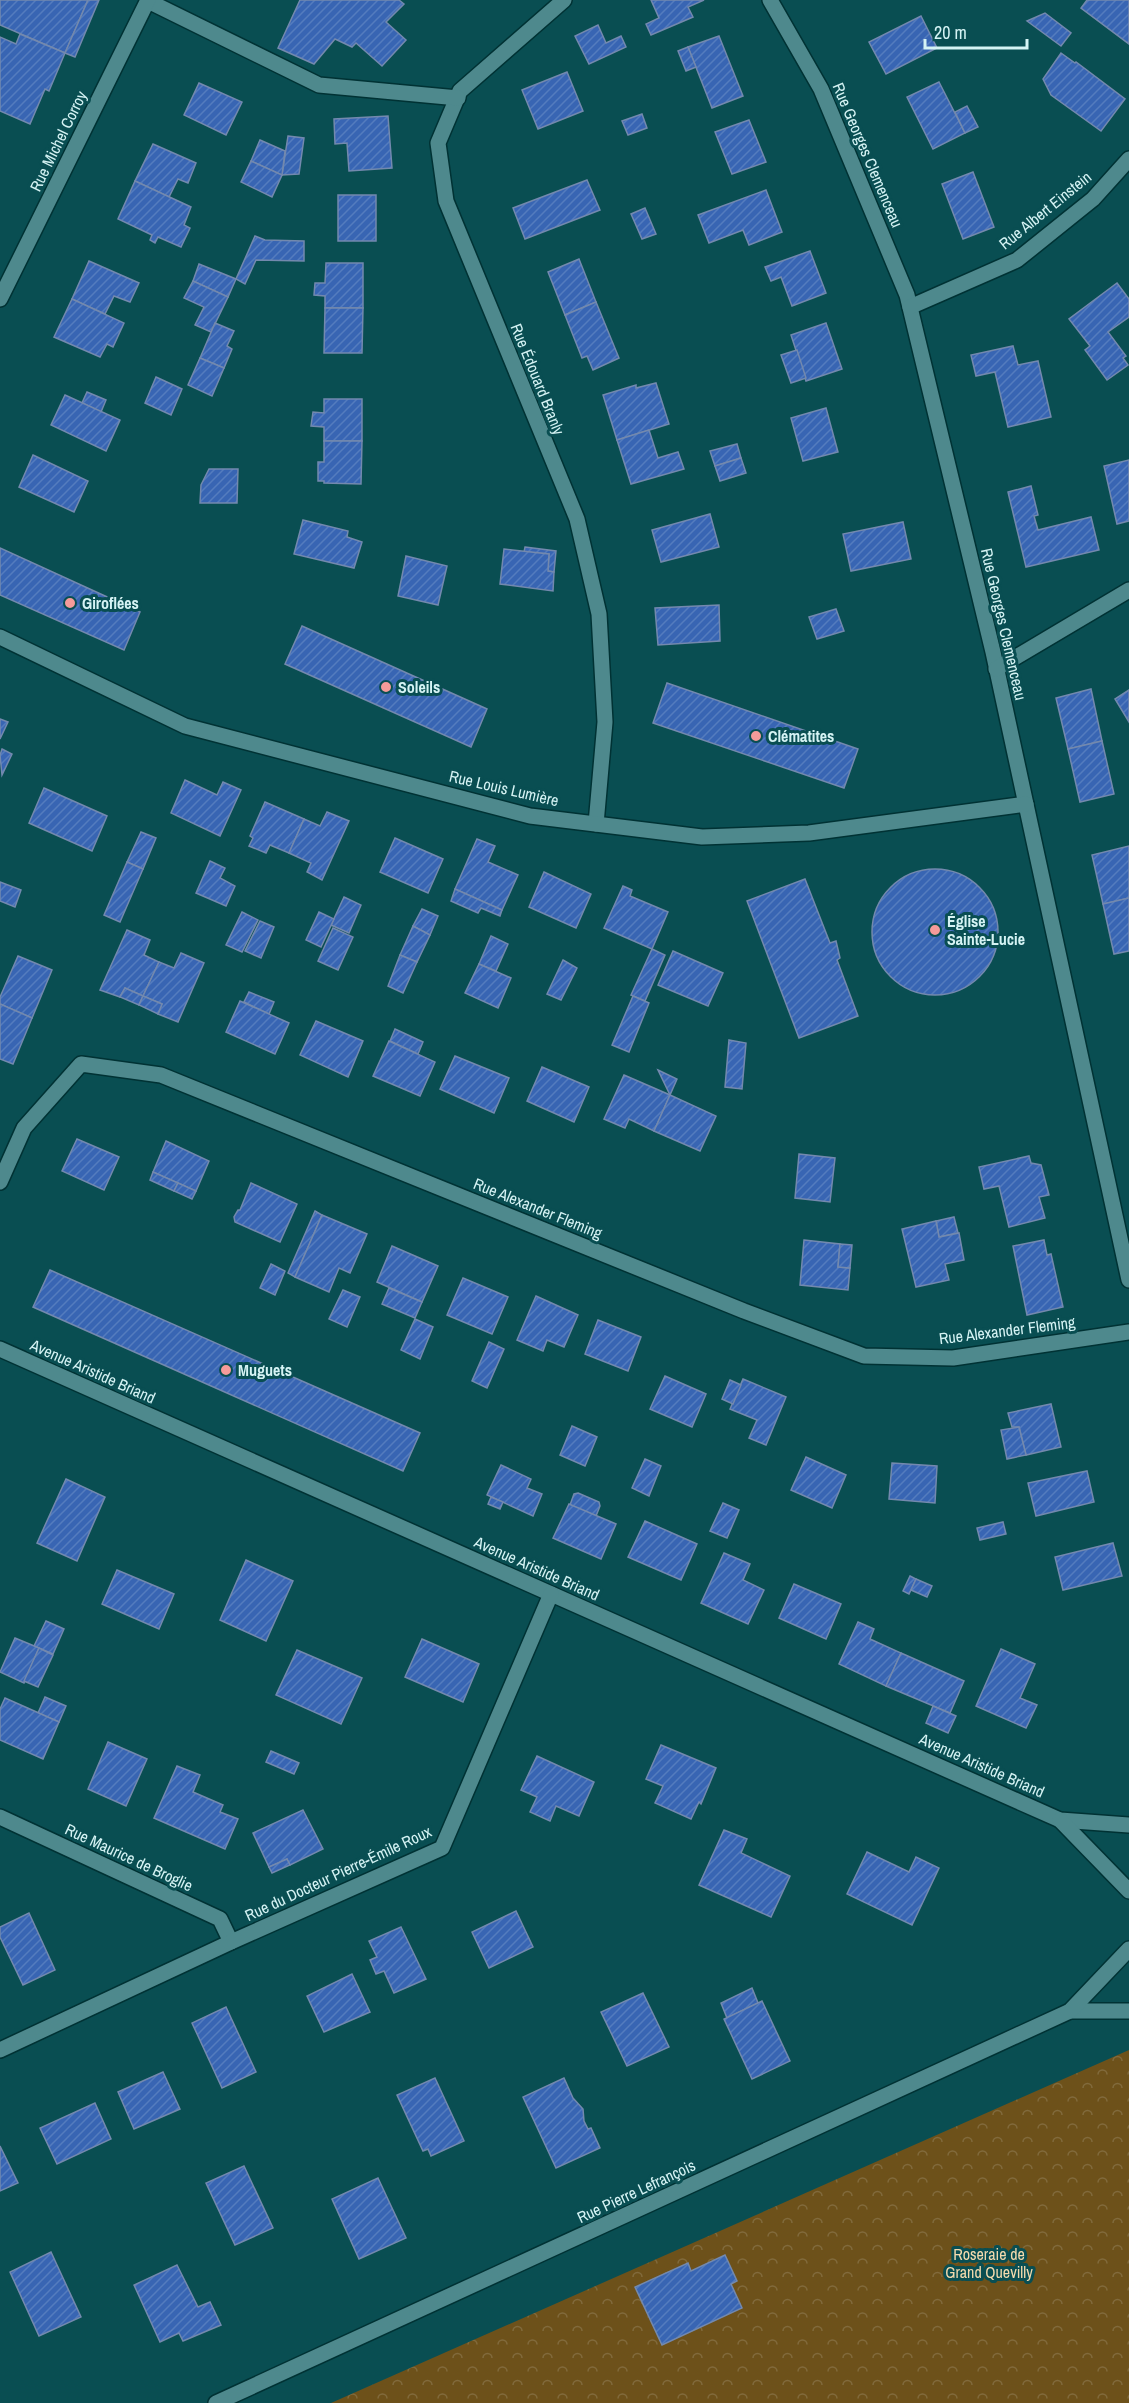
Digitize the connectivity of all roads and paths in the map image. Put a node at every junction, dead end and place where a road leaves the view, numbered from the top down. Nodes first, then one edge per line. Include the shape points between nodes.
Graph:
1 (564, 0) edge
2 (770, 0) edge
3 (148, 1) edge
4 (458, 98) junction
5 (1129, 159) edge
6 (0, 298) edge
7 (910, 307) junction
8 (1129, 590) edge
9 (0, 637) edge
10 (996, 669) junction
11 (1026, 804) junction
12 (596, 824) junction
13 (0, 1182) edge
14 (1129, 1280) edge
15 (1129, 1332) edge
16 (0, 1349) edge
17 (551, 1593) junction
18 (0, 1817) edge
19 (1060, 1820) junction
20 (1129, 1826) edge
21 (1129, 1891) edge
22 (231, 1942) junction
23 (1129, 1949) edge
24 (1070, 2011) junction
25 (1129, 2011) edge
26 (0, 2050) edge
27 (216, 2403) edge

1 - 4 street, Rue Édouard Branly via 460,91
2 - 7 street, Rue Georges Clemenceau via 821,89
3 - 4 street via 319,85
3 - 6 street, Rue Michel Corroy
4 - 12 street, Rue Édouard Branly via 438,143 446,201 577,519 599,614 605,722
5 - 7 street, Rue Albert Einstein via 1093,199 1017,260
7 - 10 street, Rue Georges Clemenceau
8 - 10 street
9 - 12 street, Rue Louis Lumière via 185,726 530,816
10 - 11 street, Rue Georges Clemenceau
11 - 12 street, Rue Louis Lumière via 809,833 702,837
11 - 14 street, Rue Georges Clemenceau
13 - 15 street, Rue Alexander Fleming via 24,1128 81,1064 161,1075 864,1356 953,1358
16 - 17 street, Avenue Aristide Briand
17 - 19 street, Avenue Aristide Briand
17 - 22 street, Rue du Docteur Pierre-Émile Roux via 442,1848
18 - 22 street, Rue Maurice de Broglie via 220,1919
19 - 20 street, Avenue Aristide Briand
19 - 21 street, Avenue Aristide Briand
22 - 26 street, Rue du Docteur Pierre-Émile Roux
23 - 24 street, Rue Pierre Lefrançois
24 - 25 street, Rue Pierre Lefrançois
24 - 27 street, Rue Pierre Lefrançois

